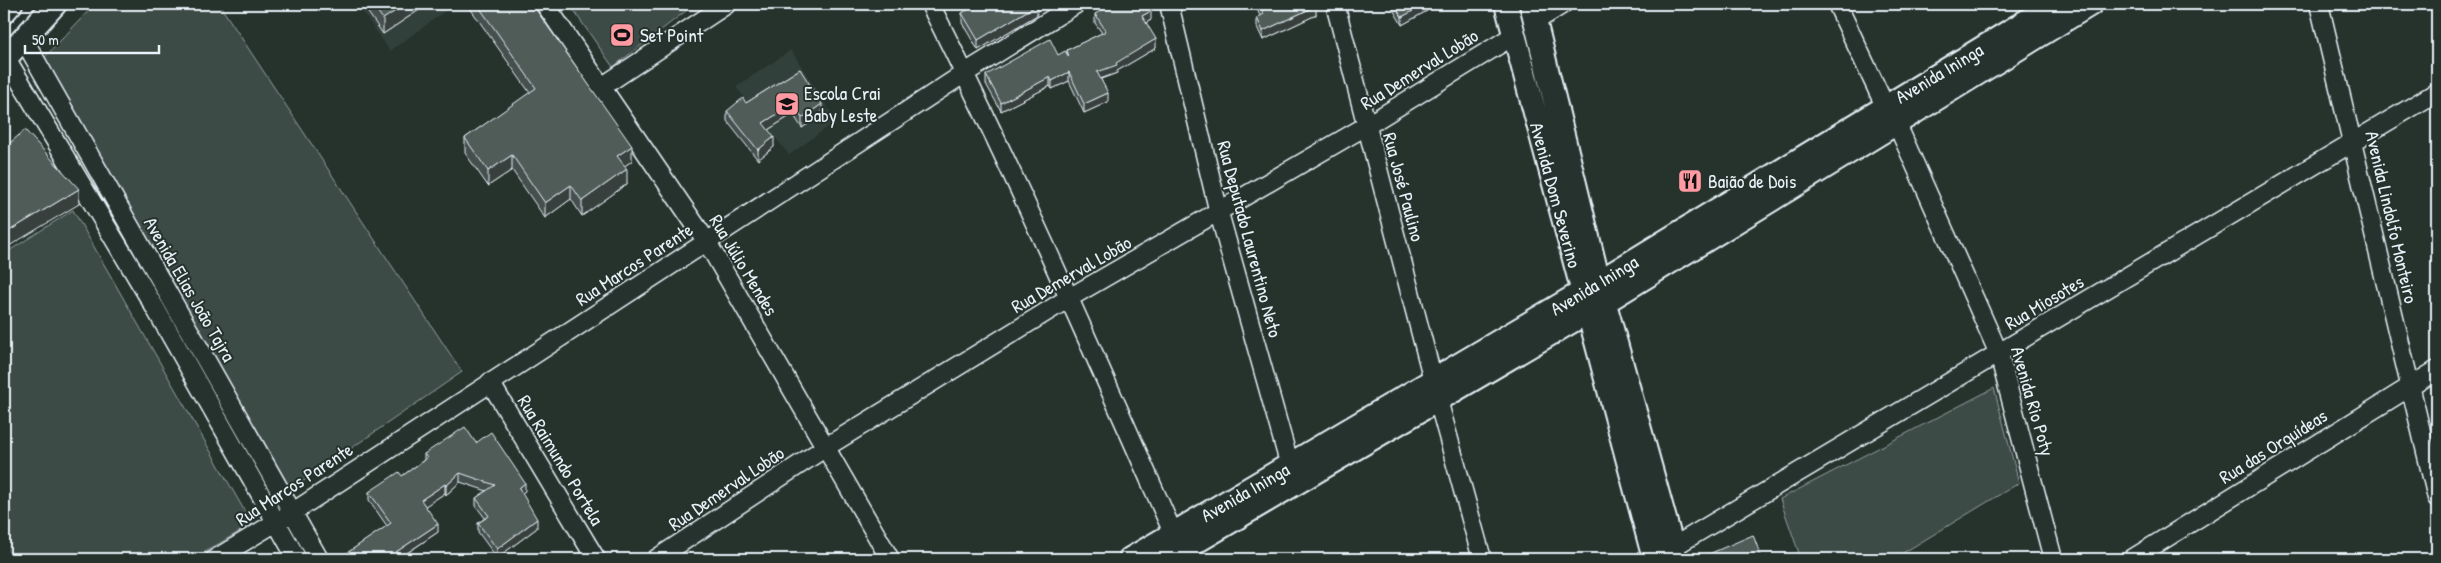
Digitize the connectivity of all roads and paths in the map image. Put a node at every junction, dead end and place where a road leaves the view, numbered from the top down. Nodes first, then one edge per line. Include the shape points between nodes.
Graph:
1 (11, 4) edge
2 (55, 4) edge
3 (545, 4) edge
4 (727, 4) edge
5 (930, 4) edge
6 (1076, 4) edge
7 (1169, 4) edge
8 (1335, 4) edge
9 (1506, 4) edge
10 (1563, 4) edge
11 (1837, 4) edge
12 (2054, 4) edge
13 (2091, 4) edge
14 (2318, 4) edge
15 (4, 12) edge
16 (1533, 13) edge
17 (1513, 36) junction
18 (24, 40) junction
19 (5, 59) edge
20 (965, 73) junction
21 (602, 86) junction
22 (2437, 92) edge
23 (1891, 114) junction
24 (1366, 126) junction
25 (2353, 143) junction
26 (1219, 213) junction
27 (707, 242) junction
28 (1593, 297) junction
29 (1069, 298) junction
30 (1999, 354) junction
31 (2437, 370) edge
32 (490, 382) junction
33 (2410, 386) junction
34 (1436, 390) junction
35 (826, 447) junction
36 (1294, 474) junction
37 (2437, 498) edge
38 (293, 512) junction
39 (276, 522) junction
40 (1177, 551) edge
41 (1661, 556) edge
42 (215, 559) edge
43 (297, 559) edge
44 (319, 559) edge
45 (596, 559) edge
46 (656, 559) edge
47 (890, 559) edge
48 (1130, 559) edge
49 (1482, 559) edge
50 (2053, 559) edge
51 (2132, 559) edge

1 - 15 main road
2 - 18 main road
3 - 21 street, Rua Júlio Mendes
4 - 21 street
5 - 20 street
6 - 20 street, Rua Marcos Parente
7 - 26 street, Rua Deputado Laurentino Neto
8 - 24 street, Rua José Paulino
9 - 17 main road, Avenida Dom Severino
10 - 16 street
11 - 23 street, Avenida Rio Poty
12 - 23 main road, Avenida Ininga
13 - 23 main road, Avenida Ininga
14 - 25 street, Avenida Lindolfo Monteiro
16 - 28 main road, Avenida Dom Severino
17 - 24 street, Rua Demerval Lobão
17 - 28 main road, Avenida Dom Severino
18 - 19 main road
18 - 38 street, Avenida Elias João Tajra
19 - 39 street, Avenida Elias João Tajra via 154,306
20 - 27 street, Rua Marcos Parente
20 - 29 street
21 - 27 street, Rua Júlio Mendes
22 - 25 street, Rua Miosotes
23 - 28 main road, Avenida Ininga
23 - 30 street, Avenida Rio Poty
24 - 26 street, Rua Demerval Lobão
24 - 34 street, Rua José Paulino
25 - 30 street, Rua Miosotes
25 - 33 street, Avenida Lindolfo Monteiro
26 - 29 street, Rua Demerval Lobão
26 - 36 street, Rua Deputado Laurentino Neto
27 - 32 street, Rua Marcos Parente
27 - 35 street, Rua Júlio Mendes
28 - 34 main road, Avenida Ininga
28 - 41 main road, Avenida Dom Severino
29 - 35 street, Rua Demerval Lobão
29 - 40 street
30 - 41 street, Rua Miosotes
30 - 50 street, Avenida Rio Poty
31 - 33 street, Rua das Orquídeas
32 - 38 street, Rua Marcos Parente
32 - 45 street, Rua Raimundo Portela
33 - 37 street, Avenida Lindolfo Monteiro
33 - 51 street, Rua das Orquídeas
34 - 36 main road, Avenida Ininga
34 - 49 street, Rua José Paulino
35 - 46 street, Rua Demerval Lobão
35 - 47 street, Rua Júlio Mendes
36 - 40 main road, Avenida Ininga
38 - 39 street, Rua Marcos Parente
38 - 44 street, Avenida Elias João Tajra
39 - 42 street, Rua Marcos Parente
39 - 43 street, Avenida Elias João Tajra
40 - 48 main road, Avenida Ininga

